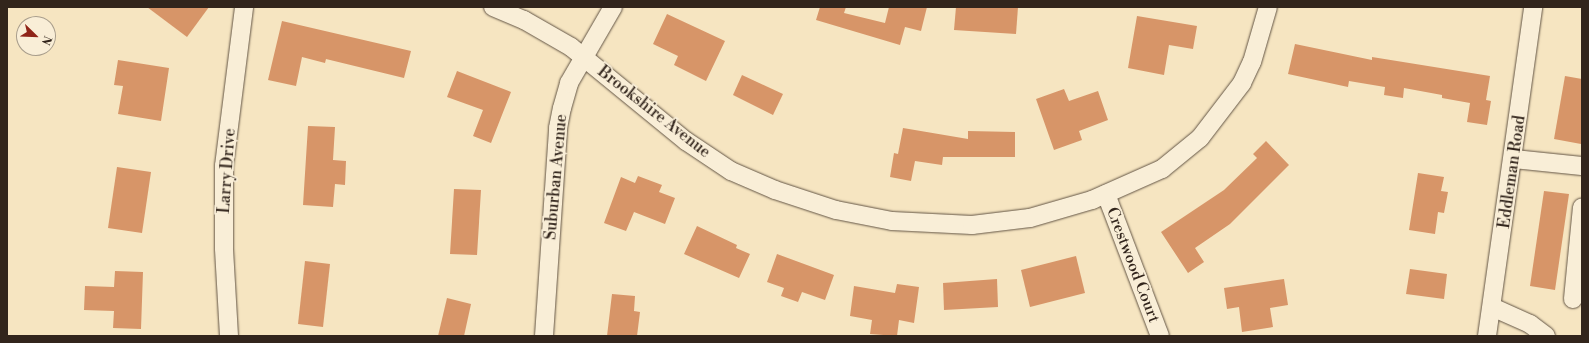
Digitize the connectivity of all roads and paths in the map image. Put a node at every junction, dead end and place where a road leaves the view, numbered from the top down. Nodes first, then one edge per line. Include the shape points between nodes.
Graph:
1 (244, 7) edge
2 (493, 7) edge
3 (613, 7) edge
4 (1268, 7) edge
5 (1533, 7) edge
6 (585, 57) junction
7 (1514, 159) junction
8 (1582, 166) edge
9 (1106, 194) junction
10 (1582, 207) edge
11 (1573, 299) dead end
12 (1492, 307) junction
13 (228, 336) edge
14 (544, 336) edge
15 (1160, 336) edge
16 (1488, 336) edge
17 (1546, 336) edge

1 - 13 street, Larry Drive via 224,166
2 - 6 street, Brookshire Avenue via 524,20
3 - 6 street, Suburban Avenue
4 - 9 street, Brookshire Avenue via 1252,62 1242,84 1200,138 1162,169
5 - 7 street, Eddleman Road
6 - 9 street, Brookshire Avenue via 686,141 731,171 775,190 836,210 892,221 972,225 1030,218
6 - 14 street, Suburban Avenue via 570,83 558,128
7 - 8 street
7 - 12 street, Eddleman Road
9 - 15 street, Crestwood Court
10 - 11 street
12 - 16 street, Eddleman Road
12 - 17 street via 1530,324

